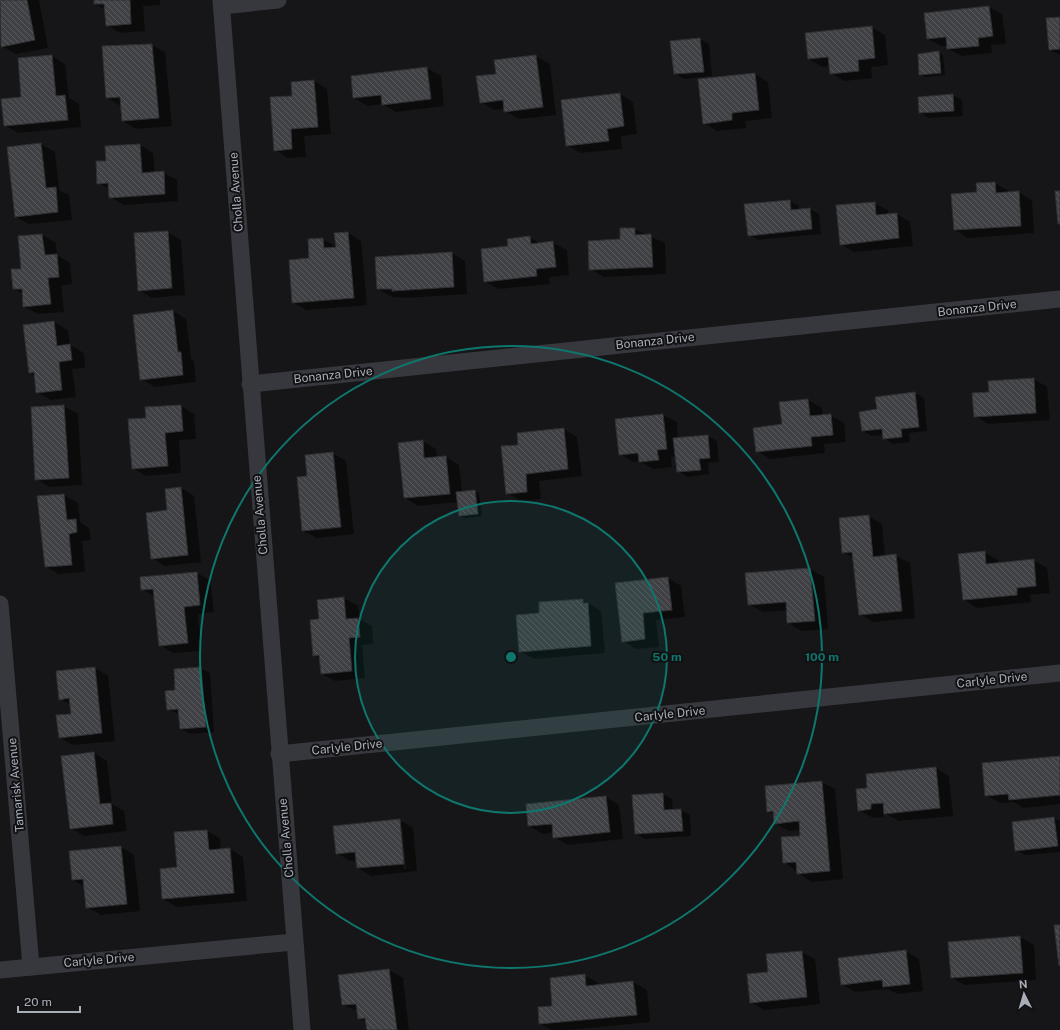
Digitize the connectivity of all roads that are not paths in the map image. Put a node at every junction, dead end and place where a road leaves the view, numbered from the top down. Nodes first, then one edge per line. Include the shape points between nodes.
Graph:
1 (278, 0) edge
2 (221, 3) edge
3 (1060, 299) edge
4 (250, 384) junction
5 (0, 604) edge
6 (1060, 673) edge
7 (5, 709) edge
8 (279, 754) junction
9 (294, 942) junction
10 (31, 967) junction
11 (0, 970) edge
12 (302, 1030) edge

1 - 2 street
2 - 4 street, Cholla Avenue
3 - 4 street, Bonanza Drive
4 - 8 street, Cholla Avenue
5 - 7 street, Tamarisk Avenue
6 - 8 street, Carlyle Drive
7 - 10 street, Tamarisk Avenue
8 - 9 street, Cholla Avenue
9 - 10 street, Carlyle Drive
9 - 12 street, Cholla Avenue
10 - 11 street, Carlyle Drive

